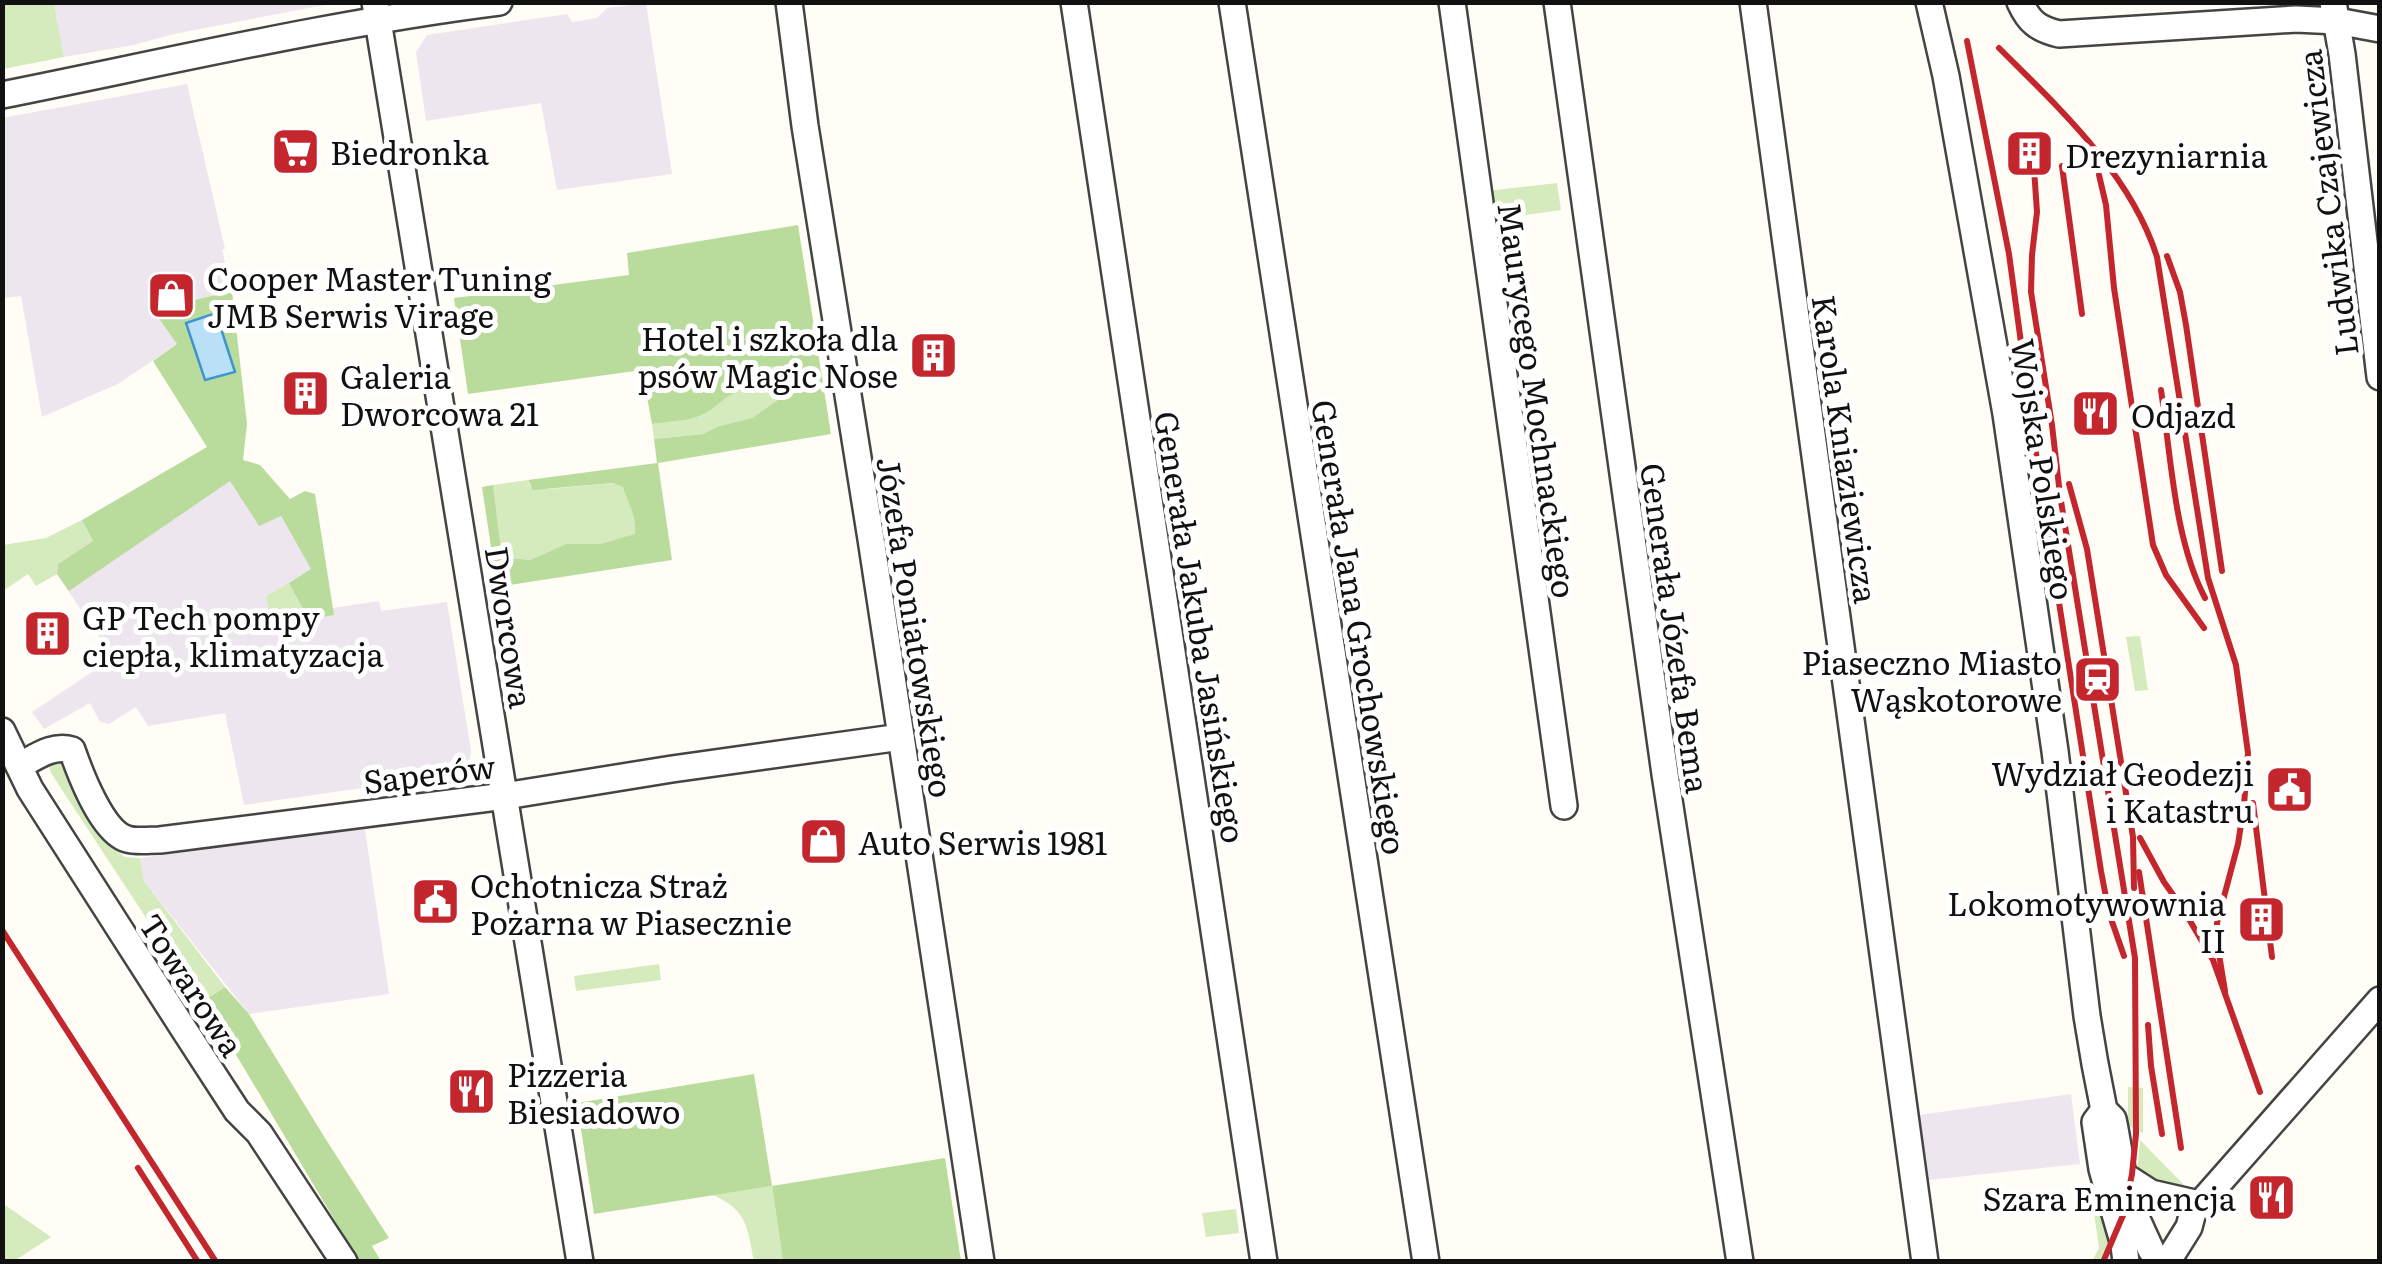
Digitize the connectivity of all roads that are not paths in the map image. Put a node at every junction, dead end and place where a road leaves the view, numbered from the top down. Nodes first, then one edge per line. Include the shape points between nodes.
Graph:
1 (499, 2) edge
2 (789, 2) edge
3 (1074, 2) edge
4 (1232, 2) edge
5 (1452, 2) edge
6 (1557, 2) edge
7 (1754, 2) edge
8 (2020, 2) edge
9 (1943, 4) edge
10 (377, 12) edge
11 (2335, 12) edge
12 (2380, 29) edge
13 (2, 95) edge
14 (2380, 377) edge
15 (2, 731) edge
16 (901, 737) junction
17 (20, 766) junction
18 (505, 796) junction
19 (1564, 806) dead end
20 (2380, 1000) edge
21 (2104, 1110) junction
22 (2122, 1175) junction
23 (2196, 1208) junction
24 (2164, 1257) edge
25 (344, 1262) edge
26 (580, 1262) edge
27 (980, 1262) edge
28 (1264, 1262) edge
29 (1426, 1262) edge
30 (1740, 1262) edge
31 (1925, 1262) edge
32 (2126, 1262) edge

1 - 10 street
2 - 16 street, Józefa Poniatowskiego
3 - 28 street, Generała Jakuba Jasińskiego
4 - 29 street, Generała Jana Grochowskiego
5 - 19 street, Maurycego Mochnackiego
6 - 30 street, Generała Józefa Bema via 1664,774
7 - 31 street, Karola Kniaziewicza
8 - 11 street via 2032,24 2059,34
9 - 21 street, Wojska Polskiego via 1946,76 2012,452
10 - 13 street
10 - 18 street, Dworcowa
11 - 12 street
11 - 14 street, Ludwika Czajewicza
15 - 17 street, Towarowa
16 - 18 street, Saperów
16 - 27 street, Józefa Poniatowskiego
17 - 18 street, Saperów via 52,749 72,750 90,796 126,840
17 - 25 street, Towarowa via 237,1112 259,1133
18 - 26 street, Dworcowa
20 - 23 street
21 - 22 street, Wojska Polskiego via 2113,1120
21 - 32 street, Wojska Polskiego via 2096,1122 2098,1154
22 - 23 street
22 - 24 street, Wojska Polskiego via 2135,1215
23 - 24 street
24 - 32 street via 2136,1253

